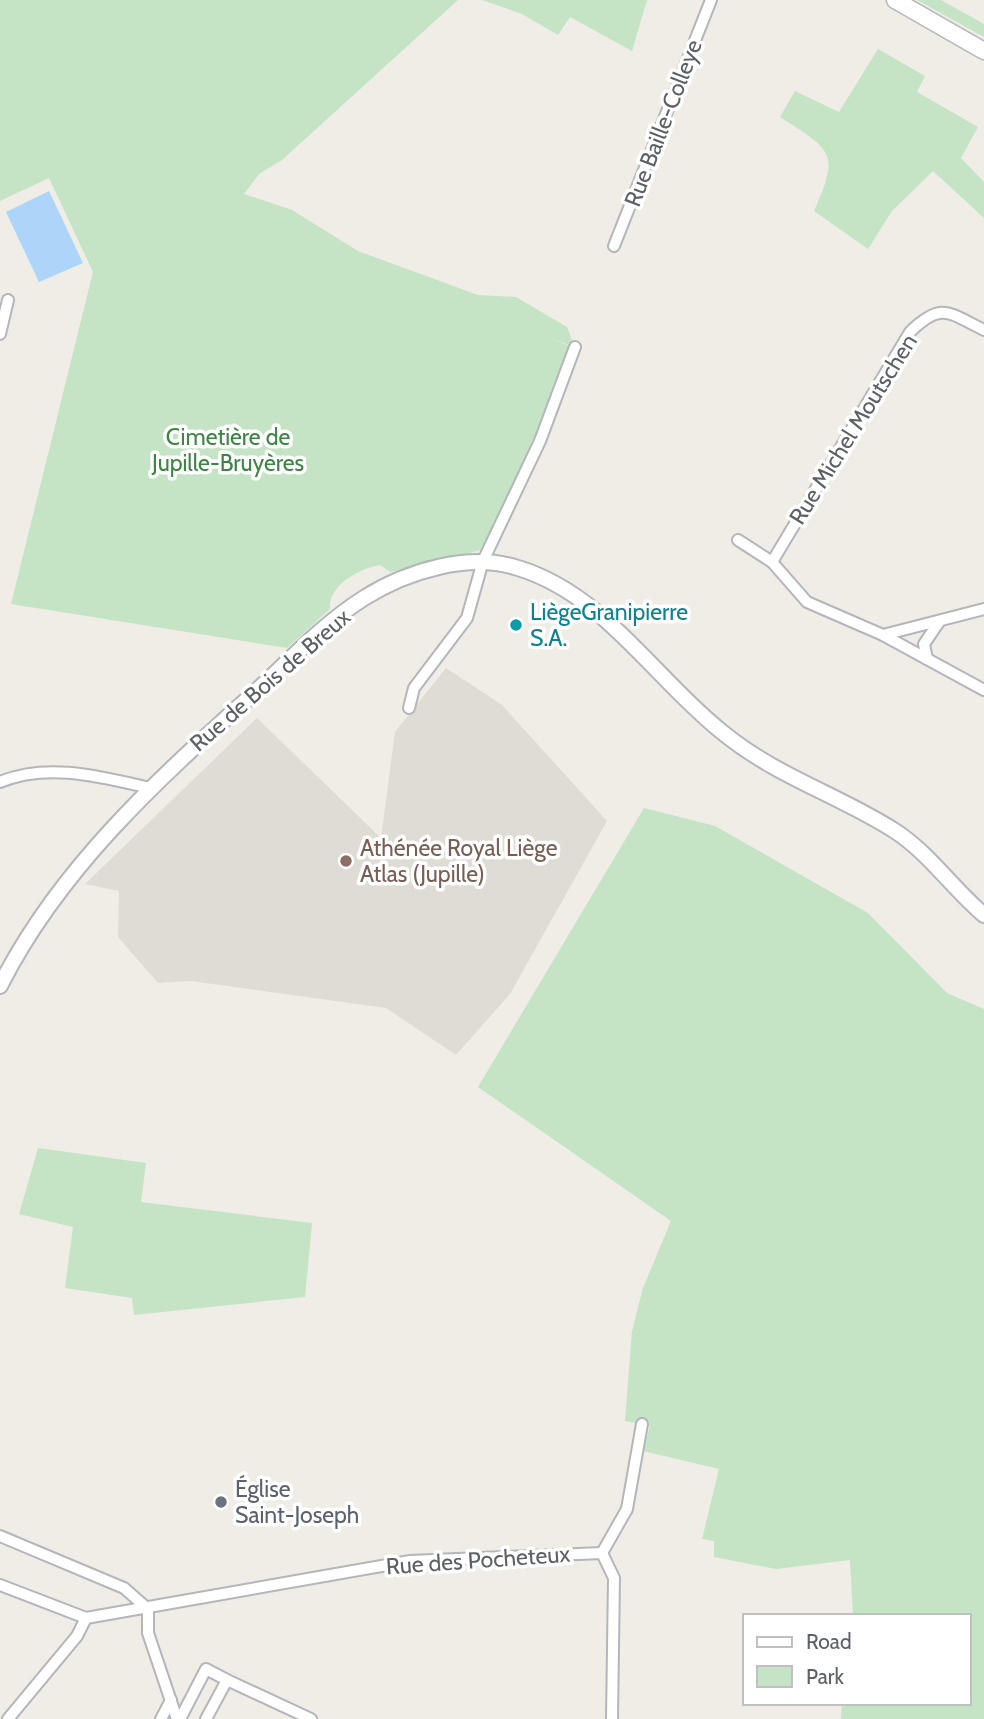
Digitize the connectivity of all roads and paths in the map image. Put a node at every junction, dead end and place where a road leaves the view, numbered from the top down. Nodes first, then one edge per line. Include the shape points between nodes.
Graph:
1 (710, 0) edge
2 (895, 0) edge
3 (984, 51) edge
4 (614, 246) dead end
5 (8, 300) dead end
6 (984, 330) edge
7 (0, 334) edge
8 (575, 347) dead end
9 (738, 540) dead end
10 (483, 561) junction
11 (772, 562) junction
12 (984, 609) edge
13 (939, 622) junction
14 (883, 635) junction
15 (927, 659) junction
16 (984, 690) edge
17 (409, 708) dead end
18 (0, 782) edge
19 (150, 788) junction
20 (984, 915) edge
21 (0, 986) edge
22 (642, 1424) dead end
23 (0, 1536) edge
24 (601, 1553) junction
25 (0, 1585) edge
26 (148, 1609) junction
27 (86, 1618) junction
28 (227, 1680) junction
29 (171, 1700) junction
30 (8, 1719) edge
31 (161, 1719) edge
32 (178, 1719) edge
33 (206, 1719) edge
34 (310, 1719) edge
35 (612, 1719) edge

1 - 4 street, Rue Baille-Colleye
2 - 3 main road
5 - 7 street
6 - 11 street, Rue Michel Moutschen via 946,312 928,315 910,332
8 - 10 street via 540,441
9 - 11 street
10 - 17 street via 467,618 414,688
10 - 19 street, Rue de Bois de Breux via 415,574 365,598 313,638
10 - 20 street, Rue de Bois de Breux via 518,567 568,588 722,733 775,771 897,832
11 - 14 street via 807,602
12 - 13 street
13 - 14 street
13 - 15 street via 924,644
14 - 15 street
15 - 16 street
18 - 19 street via 20,774 81,773
19 - 21 street, Rue de Bois de Breux via 91,850
22 - 24 street via 626,1509
23 - 26 street via 124,1588
24 - 26 street, Rue des Pocheteux via 410,1561
24 - 35 street, Rue des Pocheteux via 614,1578
25 - 27 street
26 - 27 street, Rue des Pocheteux
26 - 29 street via 148,1633
27 - 30 street via 77,1636
28 - 32 street via 206,1669
28 - 33 street
28 - 34 street
29 - 31 street
29 - 32 street

